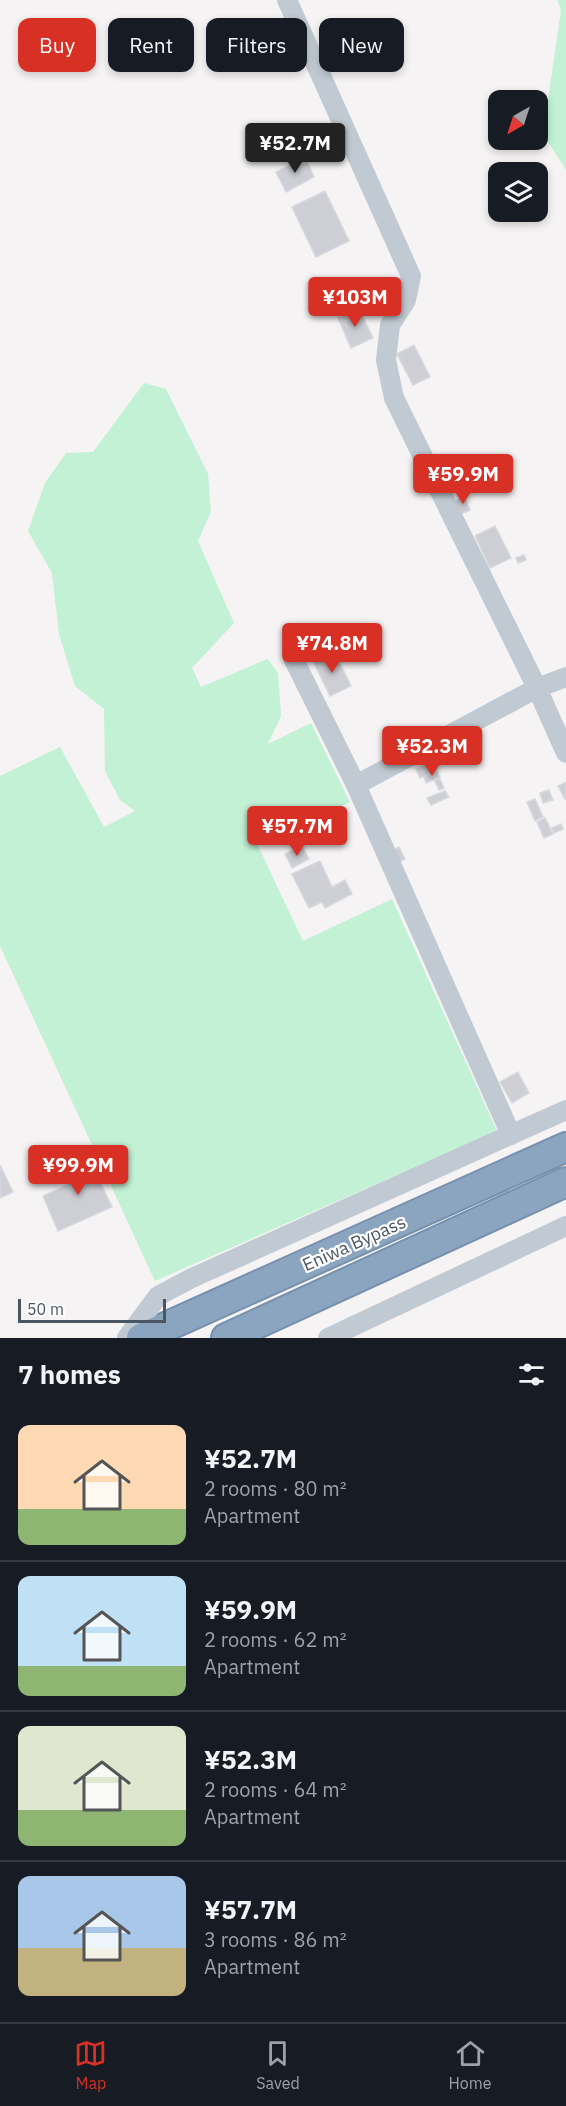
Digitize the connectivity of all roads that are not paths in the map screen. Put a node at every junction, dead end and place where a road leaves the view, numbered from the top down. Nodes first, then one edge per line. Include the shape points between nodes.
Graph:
1 (287, 0) edge
2 (293, 658) dead end
3 (566, 677) edge
4 (537, 688) junction
5 (566, 753) edge
6 (356, 785) junction
7 (566, 1110) edge
8 (511, 1135) junction
9 (566, 1148) edge
10 (566, 1182) edge
11 (566, 1226) edge
12 (127, 1338) edge
13 (141, 1338) edge
14 (226, 1338) edge
15 (328, 1338) edge

1 - 4 street via 411,276 406,300 390,325 386,360 394,398
2 - 6 street
3 - 4 street
4 - 5 street
4 - 6 street
6 - 8 street
7 - 8 street
8 - 12 street via 175,1287 158,1296
9 - 13 highway, Eniwa Bypass
10 - 14 highway, Eniwa Bypass
11 - 15 street

